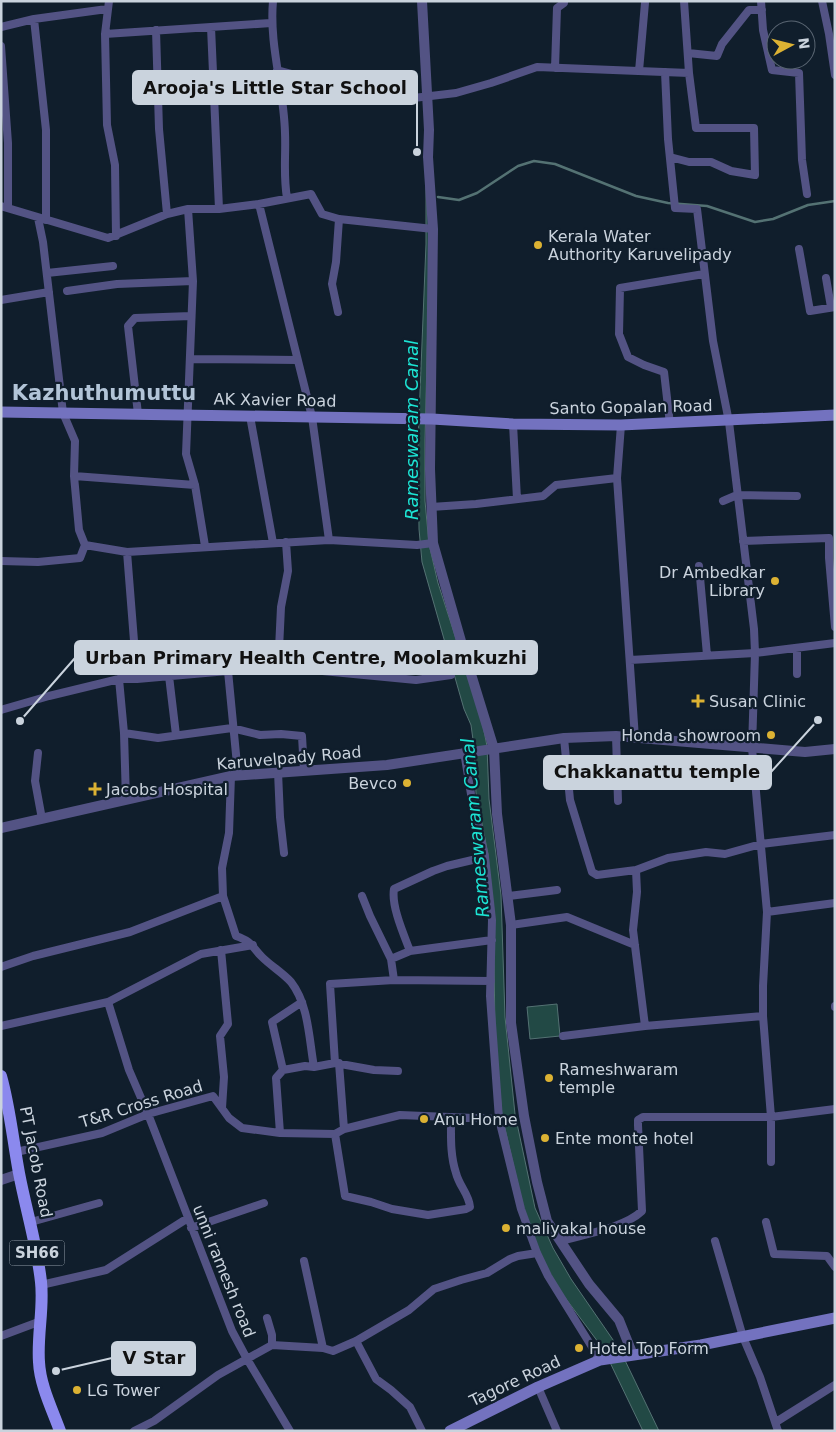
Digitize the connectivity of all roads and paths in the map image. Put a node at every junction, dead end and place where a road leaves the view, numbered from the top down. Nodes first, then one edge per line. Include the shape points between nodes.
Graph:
1 (273, 1) edge
2 (422, 1) edge
3 (564, 1) edge
4 (684, 1) edge
5 (761, 1) edge
6 (822, 1) edge
7 (645, 3) dead end
8 (108, 5) edge
9 (762, 10) junction
10 (34, 19) junction
11 (271, 23) junction
12 (1, 26) edge
13 (211, 26) junction
14 (156, 30) junction
15 (105, 34) junction
16 (1, 46) edge
17 (688, 53) junction
18 (555, 68) junction
19 (277, 70) junction
20 (639, 71) junction
21 (665, 72) junction
22 (689, 73) junction
23 (835, 75) edge
24 (428, 95) junction
25 (670, 157) junction
26 (807, 194) dead end
27 (287, 198) junction
28 (259, 204) junction
29 (5, 206) edge
30 (188, 209) junction
31 (219, 209) junction
32 (167, 214) junction
33 (38, 218) junction
34 (338, 219) junction
35 (46, 220) junction
36 (430, 228) junction
37 (116, 236) junction
38 (799, 249) dead end
39 (113, 266) dead end
40 (47, 273) junction
41 (704, 274) junction
42 (826, 278) dead end
43 (193, 281) junction
44 (67, 291) dead end
45 (49, 292) junction
46 (1, 300) edge
47 (833, 307) edge
48 (338, 312) dead end
49 (191, 316) junction
50 (190, 359) junction
51 (297, 360) junction
52 (1, 412) edge
53 (63, 413) junction
54 (138, 414) junction
55 (187, 415) junction
56 (835, 415) edge
57 (250, 416) junction
58 (312, 417) junction
59 (425, 419) junction
60 (729, 422) junction
61 (513, 424) junction
62 (670, 424) junction
63 (621, 425) junction
64 (74, 476) junction
65 (617, 478) junction
66 (196, 485) junction
67 (737, 496) junction
68 (797, 496) dead end
69 (517, 499) junction
70 (723, 501) dead end
71 (430, 507) junction
72 (329, 540) junction
73 (743, 541) junction
74 (286, 542) junction
75 (273, 543) junction
76 (434, 543) junction
77 (85, 545) junction
78 (205, 546) junction
79 (127, 552) junction
80 (1, 561) edge
81 (699, 566) dead end
82 (834, 621) edge
83 (835, 627) edge
84 (835, 643) edge
85 (797, 648) junction
86 (755, 652) junction
87 (707, 654) junction
88 (630, 660) junction
89 (281, 668) junction
90 (228, 671) junction
91 (796, 674) dead end
92 (451, 675) dead end
93 (169, 676) junction
94 (119, 679) junction
95 (137, 679) junction
96 (1, 710) edge
97 (232, 728) junction
98 (124, 733) junction
99 (176, 735) junction
100 (616, 736) junction
101 (564, 738) junction
102 (634, 738) junction
103 (752, 748) junction
104 (492, 749) junction
105 (835, 749) edge
106 (38, 752) dead end
107 (465, 752) junction
108 (304, 770) junction
109 (278, 772) junction
110 (235, 776) junction
111 (126, 800) junction
112 (618, 801) dead end
113 (42, 819) junction
114 (1, 828) edge
115 (835, 835) edge
116 (761, 844) junction
117 (284, 853) dead end
118 (485, 857) junction
119 (636, 870) junction
120 (558, 890) dead end
121 (223, 896) junction
122 (362, 896) dead end
123 (509, 896) junction
124 (835, 903) edge
125 (767, 912) junction
126 (511, 925) junction
127 (492, 940) junction
128 (252, 945) junction
129 (635, 945) junction
130 (221, 950) junction
131 (410, 951) junction
132 (391, 959) junction
133 (1, 967) edge
134 (394, 980) junction
135 (491, 981) junction
136 (108, 1002) junction
137 (302, 1002) junction
138 (763, 1016) junction
139 (1, 1026) edge
140 (645, 1026) junction
141 (563, 1036) dead end
142 (337, 1063) junction
143 (314, 1067) junction
144 (283, 1070) junction
145 (398, 1071) dead end
146 (1, 1076) edge
147 (222, 1108) junction
148 (835, 1109) edge
149 (148, 1114) junction
150 (771, 1116) junction
151 (451, 1117) junction
152 (500, 1118) junction
153 (344, 1129) junction
154 (280, 1133) junction
155 (335, 1134) junction
156 (16, 1152) junction
157 (770, 1162) dead end
158 (19, 1174) junction
159 (1, 1180) edge
160 (99, 1203) dead end
161 (264, 1203) dead end
162 (188, 1218) junction
163 (31, 1222) junction
164 (766, 1222) dead end
165 (191, 1228) junction
166 (561, 1241) junction
167 (715, 1241) dead end
168 (537, 1253) junction
169 (304, 1261) dead end
170 (835, 1267) edge
171 (41, 1285) junction
172 (267, 1318) dead end
173 (835, 1318) edge
174 (41, 1321) junction
175 (1, 1336) edge
176 (742, 1337) junction
177 (356, 1341) junction
178 (272, 1345) junction
179 (323, 1348) junction
180 (628, 1355) junction
181 (247, 1360) junction
182 (602, 1360) junction
183 (835, 1386) edge
184 (538, 1387) junction
185 (776, 1422) junction
186 (60, 1431) edge
187 (134, 1431) edge
188 (290, 1431) edge
189 (422, 1431) edge
190 (450, 1431) edge
191 (557, 1431) edge
192 (778, 1431) edge

1 - 11 street
2 - 24 street
3 - 18 street via 557,8
4 - 17 street
5 - 9 street
6 - 23 street
7 - 20 street
8 - 10 street
8 - 15 street
9 - 17 street via 749,10 722,44 717,56
9 - 26 street via 772,70 799,73 802,160
10 - 12 street
10 - 35 street via 46,130
11 - 13 street
11 - 19 street
13 - 14 street
13 - 31 street
14 - 15 street
14 - 32 street via 159,129
15 - 37 street via 107,125 115,166
16 - 29 street via 8,143
17 - 22 street
18 - 20 street
18 - 24 street via 537,67 456,93
19 - 24 street via 354,95 405,99
19 - 27 street via 285,132
20 - 21 street
21 - 22 street
21 - 25 street
22 - 25 street via 696,128 754,128 755,175 732,171 711,162 690,162
24 - 36 street
25 - 41 street via 675,208 697,209
27 - 28 street
27 - 34 street via 311,194 322,214
28 - 31 street
28 - 51 street
29 - 33 street
30 - 31 street
30 - 32 street
30 - 43 street
32 - 37 street
33 - 35 street
33 - 40 street
34 - 36 street
34 - 48 street via 332,284
35 - 37 street via 108,238
36 - 59 street
38 - 47 street via 810,312
39 - 40 street
40 - 45 street
41 - 60 street
41 - 62 street via 620,288 619,334 628,357 664,372
42 - 47 street
43 - 44 street via 117,284
43 - 49 street
45 - 46 street
45 - 53 street
49 - 50 street
49 - 54 street via 135,318 128,326
50 - 51 street
50 - 55 street
51 - 58 street
52 - 53 main road, AK Xavier Road
53 - 54 main road, AK Xavier Road
53 - 64 street via 74,441
54 - 55 main road, AK Xavier Road
55 - 57 main road, AK Xavier Road
55 - 66 street via 186,454
56 - 60 main road, Santo Gopalan Road
57 - 58 main road, AK Xavier Road
57 - 75 street
58 - 59 main road, AK Xavier Road
58 - 72 street
59 - 61 main road, Santo Gopalan Road
59 - 71 street
60 - 62 main road, Santo Gopalan Road
60 - 67 street
61 - 63 main road, Santo Gopalan Road
61 - 69 street
62 - 63 main road, Santo Gopalan Road
63 - 65 street
64 - 66 street
64 - 77 street via 79,530
65 - 69 street via 556,485 543,496
65 - 88 street
66 - 78 street
67 - 68 street
67 - 70 street
67 - 73 street
69 - 71 street
71 - 76 street
72 - 74 street
72 - 76 street
73 - 82 street via 829,538
73 - 86 street
74 - 75 street
74 - 89 street via 288,571 281,607
75 - 78 street
76 - 104 street
77 - 79 street
77 - 80 street via 80,558
78 - 79 street
79 - 95 street
81 - 87 street
82 - 83 street
84 - 85 street
85 - 86 street
85 - 91 street
86 - 87 street
86 - 103 street
87 - 88 street
88 - 102 street
89 - 90 street
89 - 92 street via 416,680
90 - 93 street
90 - 97 street
93 - 95 street
93 - 99 street
94 - 95 street
94 - 96 street
94 - 98 street
97 - 99 street
97 - 108 street via 260,735 302,736
97 - 110 street
98 - 99 street via 158,738
98 - 111 street
100 - 101 street, Karuvelpady Road
100 - 102 street, Karuvelpady Road
100 - 112 street
101 - 104 street, Karuvelpady Road
101 - 119 street via 570,800 592,872 597,875
102 - 103 street, Karuvelpady Road
103 - 105 street, Karuvelpady Road via 805,752
103 - 116 street
104 - 107 street, Karuvelpady Road
104 - 123 street via 497,814
106 - 113 street via 35,781
107 - 108 street, Karuvelpady Road via 388,764
107 - 118 street
108 - 109 street, Karuvelpady Road
109 - 110 street, Karuvelpady Road
109 - 117 street
110 - 111 street, Karuvelpady Road
110 - 121 street via 222,868
111 - 113 street, Karuvelpady Road
113 - 114 street, Karuvelpady Road
115 - 116 street
116 - 119 street via 725,854 706,852 668,858
116 - 125 street
118 - 127 street
118 - 131 street via 433,871 394,890 398,916
119 - 129 street
120 - 123 street
121 - 128 street via 236,936
121 - 133 street via 130,932
122 - 132 street
123 - 126 street
124 - 125 street
125 - 138 street
126 - 129 street via 567,917
126 - 166 street via 511,1023 517,1069 537,1182 547,1221
127 - 131 street
127 - 135 street
128 - 130 street
128 - 137 street via 290,981
129 - 140 street
130 - 136 street via 201,954
130 - 147 street via 228,1024 220,1036 224,1077
131 - 132 street
132 - 134 street
134 - 135 street
134 - 142 street via 330,984
135 - 152 street
136 - 139 street
136 - 149 street, unni ramesh road via 129,1070
137 - 143 street
137 - 144 street via 272,1022
138 - 140 street
138 - 150 street
140 - 141 street
142 - 143 street
142 - 145 street
142 - 153 street
143 - 144 street
144 - 154 street via 276,1078
146 - 156 main road, PT Jacob Road / SH66
147 - 149 street, T&R Cross Road via 213,1096
147 - 154 street, T&R Cross Road via 242,1128
148 - 150 street
149 - 156 street, T&R Cross Road via 102,1133
149 - 162 street, unni ramesh road
150 - 157 street
150 - 166 street via 643,1117 638,1120 642,1211 611,1227
151 - 152 street
151 - 153 street via 400,1115
151 - 155 street via 451,1148 456,1174 470,1207 439,1214 413,1213 345,1196
152 - 168 street via 521,1209
153 - 155 street
154 - 155 street, T&R Cross Road
156 - 158 main road, PT Jacob Road / SH66
158 - 159 street
158 - 163 main road, PT Jacob Road / SH66
160 - 163 street
161 - 165 street
162 - 165 street, unni ramesh road
162 - 171 street via 106,1270
163 - 171 main road, PT Jacob Road / SH66
164 - 170 street via 774,1254 827,1256
165 - 181 street, unni ramesh road
166 - 180 street via 589,1284 619,1320
167 - 176 street
168 - 177 street via 518,1256 487,1273 434,1290 410,1310
168 - 182 street via 548,1276
169 - 179 street
171 - 174 main road, PT Jacob Road / SH66
172 - 178 street
173 - 176 main road, Tagore Road
174 - 175 street
174 - 186 main road, PT Jacob Road / SH66 via 39,1363
176 - 180 main road, Tagore Road
176 - 185 street
177 - 179 street via 333,1351
177 - 189 street via 376,1379 410,1408
178 - 179 street
178 - 181 street
180 - 182 main road, Tagore Road
181 - 187 street via 218,1374 154,1421
181 - 188 street, unni ramesh road
182 - 184 main road, Tagore Road
183 - 185 street
184 - 190 main road, Tagore Road
184 - 191 street
185 - 192 street

